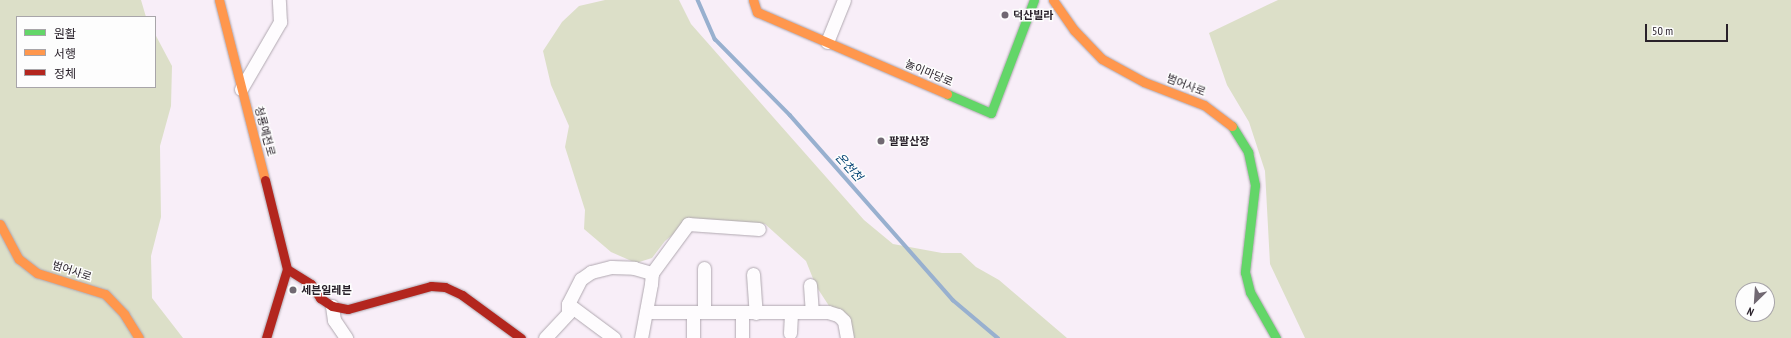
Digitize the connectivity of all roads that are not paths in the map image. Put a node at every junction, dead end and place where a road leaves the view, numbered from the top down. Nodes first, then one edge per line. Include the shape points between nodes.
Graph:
1 (218, 0) edge
2 (279, 0) edge
3 (753, 0) edge
4 (844, 0) edge
5 (1053, 0) edge
6 (1030, 2) edge
7 (827, 42) junction
8 (241, 89) junction
9 (0, 224) edge
10 (759, 229) dead end
11 (704, 268) dead end
12 (287, 269) junction
13 (652, 273) junction
14 (753, 274) dead end
15 (810, 285) dead end
16 (568, 304) junction
17 (332, 306) junction
18 (812, 311) junction
19 (646, 312) junction
20 (699, 312) junction
21 (791, 312) junction
22 (742, 313) junction
23 (756, 313) junction
24 (790, 333) dead end
25 (139, 338) edge
26 (266, 338) edge
27 (346, 338) edge
28 (521, 338) edge
29 (545, 338) edge
30 (614, 338) edge
31 (641, 338) edge
32 (693, 338) edge
33 (742, 338) edge
34 (847, 338) edge
35 (1276, 338) edge

1 - 8 street, 청룡예전로
2 - 8 street via 280,22
3 - 7 street, 놀이마당로 via 757,12
4 - 7 street
5 - 35 street, 범어사로 via 1074,30 1102,59 1144,82 1204,105 1231,124 1248,152 1255,185 1245,272 1250,292
6 - 7 street, 놀이마당로 via 992,113
8 - 12 street, 청룡예전로
9 - 25 street, 범어사로 via 19,259 37,273 105,294 124,314
10 - 13 street via 688,224
11 - 20 street
12 - 17 street via 311,284 320,298
12 - 26 street
13 - 16 street via 634,268 611,267 592,272 581,279
13 - 19 street
14 - 23 street
15 - 18 street
16 - 29 street via 568,313
16 - 30 street
17 - 27 street via 334,320
17 - 28 street via 348,309 431,286 445,287
18 - 21 street
18 - 34 street via 838,315 844,321
19 - 20 street
19 - 31 street
20 - 22 street
20 - 32 street
21 - 23 street
21 - 24 street
22 - 23 street
22 - 33 street

